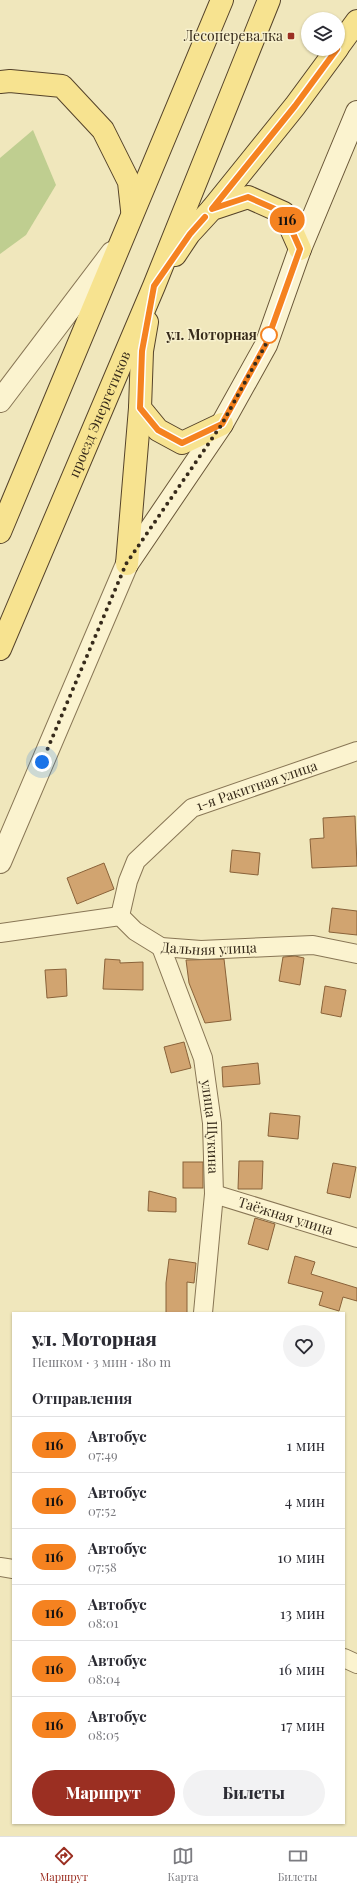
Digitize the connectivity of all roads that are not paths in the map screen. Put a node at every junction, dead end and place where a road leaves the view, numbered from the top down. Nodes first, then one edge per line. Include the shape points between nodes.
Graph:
1 (222, 0) edge
2 (269, 0) edge
3 (357, 21) edge
4 (345, 37) edge
5 (331, 56) edge
6 (0, 82) edge
7 (357, 112) edge
8 (212, 209) junction
9 (132, 212) junction
10 (120, 243) junction
11 (300, 249) junction
12 (154, 286) junction
13 (0, 401) edge
14 (140, 408) junction
15 (222, 424) junction
16 (0, 532) edge
17 (126, 564) junction
18 (0, 649) edge
19 (357, 751) edge
20 (0, 862) edge
21 (120, 916) junction
22 (0, 933) edge
23 (161, 947) junction
24 (357, 954) edge
25 (214, 1194) junction
26 (357, 1238) edge
27 (203, 1312) edge
28 (0, 1567) edge
29 (12, 1569) edge
30 (345, 1658) edge
31 (357, 1664) edge

1 - 9 main road
2 - 12 main road, проезд Энергетиков
3 - 4 main road
5 - 8 main road via 295,106
6 - 9 main road via 62,86 103,130 129,182
7 - 11 street
8 - 11 main road via 248,197 284,213
8 - 12 main road via 190,234
9 - 10 main road
10 - 13 street
10 - 16 main road
11 - 15 street via 266,344
12 - 14 main road via 142,351
12 - 18 main road, проезд Энергетиков
14 - 15 main road via 158,430 182,443
14 - 17 main road
15 - 17 street
17 - 20 street
19 - 21 street, 1-я Ракитная улица via 192,808 136,861 128,881
21 - 22 street
21 - 23 street, Дальняя улица via 135,931
23 - 24 street, Дальняя улица via 201,950 313,946
23 - 25 street, улица Щукина via 203,1058 212,1123
25 - 26 street, Таёжная улица
25 - 27 street, улица Щукина
28 - 29 street
30 - 31 street

